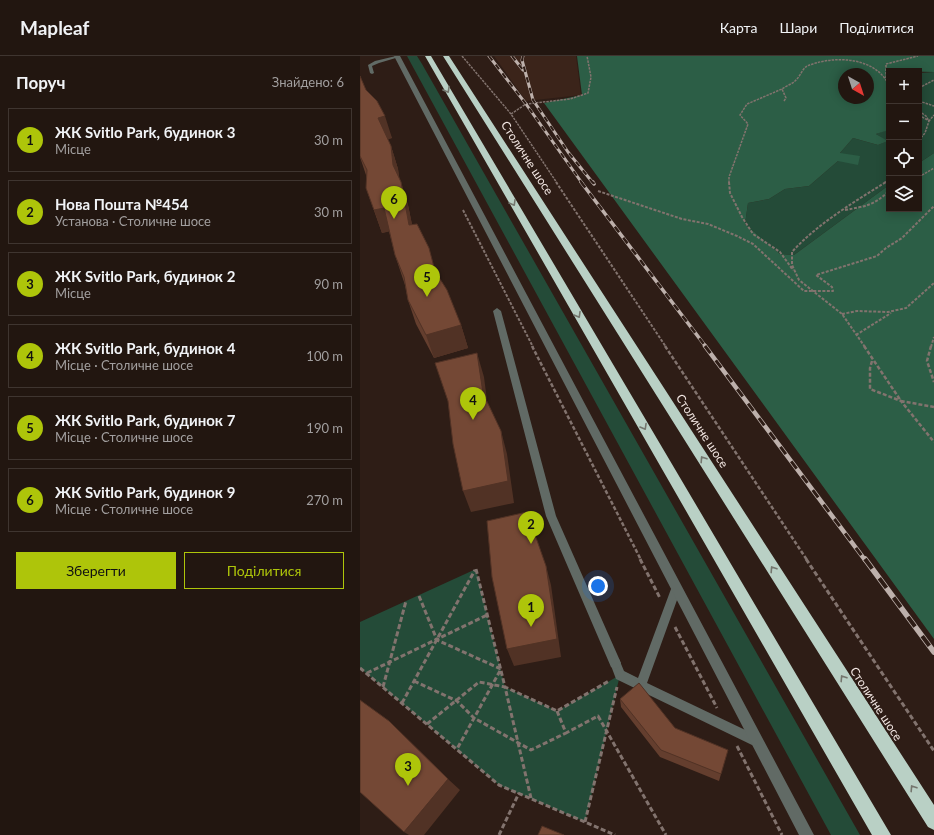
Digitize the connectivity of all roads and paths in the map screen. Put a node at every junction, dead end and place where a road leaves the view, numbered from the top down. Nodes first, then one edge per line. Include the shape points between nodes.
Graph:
1 (397, 56) edge
2 (428, 56) edge
3 (446, 56) edge
4 (462, 56) edge
5 (587, 56) edge
6 (916, 56) edge
7 (886, 68) edge
8 (372, 73) dead end
9 (886, 80) edge
10 (934, 80) edge
11 (922, 86) edge
12 (782, 89) junction
13 (784, 101) dead end
14 (922, 102) edge
15 (934, 106) edge
16 (922, 113) edge
17 (511, 114) junction
18 (934, 115) edge
19 (922, 117) edge
20 (929, 121) junction
21 (922, 136) edge
22 (934, 168) edge
23 (921, 176) edge
24 (886, 182) edge
25 (598, 191) dead end
26 (886, 194) edge
27 (934, 206) edge
28 (463, 208) dead end
29 (842, 210) junction
30 (796, 275) junction
31 (934, 283) edge
32 (812, 292) junction
33 (897, 310) junction
34 (497, 311) dead end
35 (842, 314) junction
36 (856, 335) junction
37 (934, 337) edge
38 (873, 360) junction
39 (934, 382) edge
40 (901, 402) junction
41 (934, 407) edge
42 (934, 442) edge
43 (676, 589) junction
44 (418, 596) dead end
45 (406, 601) dead end
46 (667, 613) junction
47 (487, 616) junction
48 (437, 640) junction
49 (389, 663) junction
50 (615, 663) joint
51 (360, 668) edge
52 (500, 669) junction
53 (367, 673) junction
54 (620, 675) junction
55 (414, 681) junction
56 (492, 684) junction
57 (641, 686) junction
58 (383, 687) junction
59 (505, 687) junction
60 (457, 701) junction
61 (402, 703) junction
62 (557, 711) junction
63 (474, 718) junction
64 (427, 724) junction
65 (726, 726) junction
66 (607, 732) junction
67 (566, 733) junction
68 (757, 741) junction
69 (519, 744) junction
70 (457, 749) junction
71 (934, 751) edge
72 (519, 793) junction
73 (531, 798) junction
74 (934, 821) edge
75 (585, 822) junction
76 (499, 835) edge
77 (615, 835) edge
78 (666, 835) edge
79 (782, 835) edge
80 (807, 835) edge
81 (882, 835) edge

1 - 8 lane via 370,66
1 - 43 street
2 -> 81 highway
74 -> 3 highway, Столичне шосе
4 - 17 path
5 - 17 path via 591,77 588,93 570,99 526,104
6 - 7 path via 886,64
9 - 12 path via 881,72 864,63 846,58 829,58 806,67 794,82
10 - 11 path
12 - 13 path via 786,98
12 - 30 path via 747,104 740,115 748,124 729,177 730,193 753,234 780,252
14 - 15 path
16 - 20 path
17 - 71 path
18 - 20 path
19 - 20 path
20 - 21 path
22 - 23 path
24 - 29 path
25 - 32 path via 682,219 708,224 737,236 753,244 804,291
26 - 29 path via 877,202
27 - 32 path via 902,238 877,256 816,275 832,287 833,291
28 - 46 path
29 - 30 path via 798,244 792,252 792,266
30 - 32 path
31 - 33 path via 906,308
32 - 35 path
33 - 35 path
33 - 36 path
34 - 50 street via 551,516
35 - 36 path
36 - 38 path
37 - 39 path via 927,361
38 - 40 path
38 - 40 path via 870,368 870,389
40 - 41 path
40 - 42 path
43 - 46 lane
43 - 68 street
44 - 48 path
45 - 49 path
46 - 57 lane
46 - 65 path
47 - 48 path
47 - 48 path via 476,569
47 - 52 path
48 - 49 path
48 - 52 path
48 - 55 path
49 - 53 path
49 - 58 path
50 - 54 lane
51 - 53 path
52 - 56 path
52 - 59 path
53 - 58 path
54 - 57 lane
54 - 62 path
54 - 66 path
55 - 60 path
55 - 61 path
56 - 59 path
56 - 60 path via 478,682
56 - 63 path
57 - 65 lane
58 - 61 path
59 - 62 path
59 - 69 path
60 - 63 path
60 - 64 path
61 - 64 path
62 - 67 path
63 - 69 path
63 - 70 path
64 - 70 path
65 - 68 lane
65 - 79 path
66 - 67 path via 598,716
66 - 75 path
66 - 78 path
67 - 69 path via 531,750
68 - 80 street
69 - 73 path
70 - 72 path via 499,785
72 - 73 path
72 - 76 path
73 - 75 path
75 - 77 path

